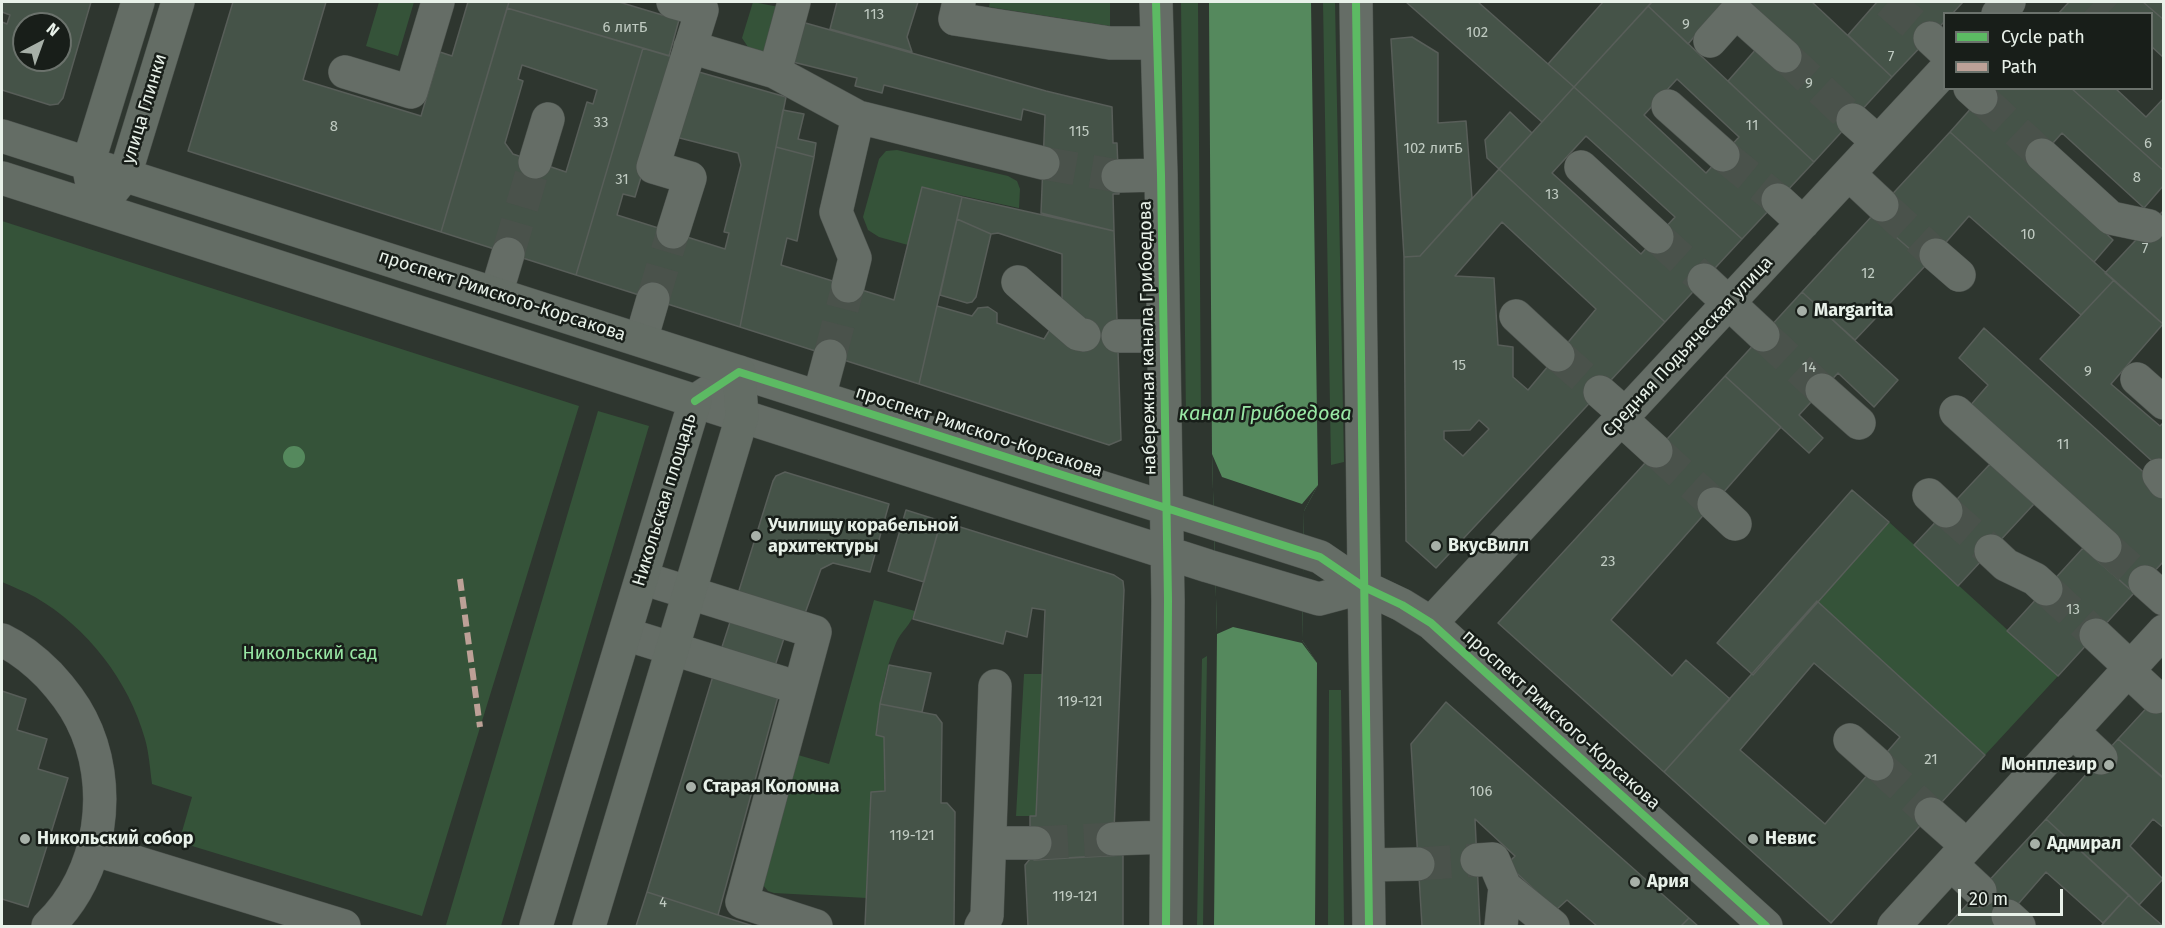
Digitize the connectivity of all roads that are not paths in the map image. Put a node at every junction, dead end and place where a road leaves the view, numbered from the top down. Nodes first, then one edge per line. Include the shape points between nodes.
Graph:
1 (138, 2) edge
2 (178, 2) edge
3 (438, 2) edge
4 (673, 2) edge
5 (794, 2) edge
6 (958, 2) edge
7 (1156, 2) edge
8 (1356, 2) edge
9 (1710, 41) dead end
10 (1157, 43) junction
11 (690, 47) junction
12 (1785, 56) tunnel mouth
13 (345, 72) dead end
14 (775, 72) junction
15 (1943, 72) edge
16 (1668, 106) dead end
17 (858, 117) junction
18 (548, 119) dead end
19 (1853, 120) tunnel mouth
20 (2, 136) edge
21 (1878, 142) junction
22 (1723, 155) tunnel mouth
23 (2042, 155) tunnel mouth
24 (535, 162) tunnel mouth
25 (1043, 163) tunnel mouth
26 (88, 164) junction
27 (1581, 167) dead end
28 (1849, 174) junction
29 (125, 175) junction
30 (1161, 175) junction
31 (1118, 176) tunnel mouth
32 (2, 178) edge
33 (1778, 200) tunnel mouth
34 (1882, 205) tunnel mouth
35 (98, 209) junction
36 (1803, 223) junction
37 (2149, 226) dead end
38 (673, 232) tunnel mouth
39 (1657, 237) tunnel mouth
40 (508, 254) tunnel mouth
41 (1704, 280) tunnel mouth
42 (1018, 282) dead end
43 (848, 286) tunnel mouth
44 (496, 294) junction
45 (653, 299) tunnel mouth
46 (1729, 303) junction
47 (1515, 316) dead end
48 (1763, 334) tunnel mouth
49 (1084, 335) dead end
50 (1118, 336) dead end
51 (1163, 336) junction
52 (641, 340) junction
53 (1558, 355) tunnel mouth
54 (830, 356) tunnel mouth
55 (739, 372) junction
56 (2137, 379) dead end
57 (1822, 390) tunnel mouth
58 (1600, 392) tunnel mouth
59 (819, 397) junction
60 (695, 401) junction
61 (2163, 404) edge
62 (1956, 412) dead end
63 (742, 417) junction
64 (1623, 417) junction
65 (1859, 423) dead end
66 (1656, 451) tunnel mouth
67 (1166, 508) junction
68 (2105, 546) tunnel mouth
69 (1991, 551) tunnel mouth
70 (1167, 553) junction
71 (642, 578) junction
72 (1364, 587) junction
73 (2046, 589) tunnel mouth
74 (691, 592) junction
75 (1431, 622) junction
76 (2163, 631) edge
77 (625, 634) junction
78 (2096, 635) tunnel mouth
79 (2, 640) edge
80 (673, 649) junction
81 (2129, 669) junction
82 (995, 686) dead end
83 (800, 688) junction
84 (2156, 697) dead end
85 (2072, 731) junction
86 (1850, 740) dead end
87 (2101, 758) dead end
88 (1877, 764) tunnel mouth
89 (1931, 814) tunnel mouth
90 (1166, 837) junction
91 (1113, 839) tunnel mouth
92 (990, 843) junction
93 (1035, 843) tunnel mouth
94 (93, 849) junction
95 (1959, 855) junction
96 (1477, 860) tunnel mouth
97 (1418, 864) tunnel mouth
98 (1369, 865) junction
99 (1505, 887) junction
100 (1980, 891) dead end
101 (537, 926) edge
102 (48, 927) edge
103 (344, 927) edge
104 (589, 927) edge
105 (816, 927) edge
106 (981, 927) edge
107 (1166, 927) edge
108 (1370, 927) edge
109 (1501, 927) edge
110 (1553, 927) edge
111 (1766, 927) edge
112 (1894, 927) edge

1 - 26 main road
2 - 29 main road, улица Глинки
3 - 13 street via 411,92
4 - 11 street via 702,10
5 - 14 street
6 - 10 street via 955,19 1110,43
7 - 10 street, набережная канала Грибоедова
8 - 72 street
9 - 12 street via 1736,12
10 - 30 street, набережная канала Грибоедова
11 - 14 street
11 - 38 street via 653,166 690,178
14 - 17 street
15 - 21 street, Средняя Подьяческая улица
16 - 22 street
17 - 25 street
17 - 43 street via 836,212 855,258
18 - 24 street
19 - 21 street
20 - 26 main road, проспект Римского-Корсакова
21 - 28 street, Средняя Подьяческая улица
23 - 37 street via 2111,218
26 - 29 main road, проспект Римского-Корсакова
26 - 35 main road
27 - 39 street
28 - 34 street
28 - 36 street, Средняя Подьяческая улица
29 - 35 main road, улица Глинки
29 - 44 main road, проспект Римского-Корсакова
30 - 31 street
30 - 51 street, набережная канала Грибоедова
32 - 35 main road
33 - 36 street
35 - 60 main road
36 - 46 street, Средняя Подьяческая улица
40 - 44 street
41 - 46 street
42 - 49 street via 1077,334
44 - 52 main road, проспект Римского-Корсакова
45 - 52 street
46 - 48 street
46 - 64 street, Средняя Подьяческая улица
47 - 53 street
50 - 51 street
51 - 67 street, набережная канала Грибоедова
52 - 55 main road, проспект Римского-Корсакова
54 - 59 street
55 - 59 street, проспект Римского-Корсакова
55 - 60 street, Никольская площадь
55 - 63 main road
56 - 61 street
57 - 65 street
58 - 64 street
59 - 67 street, проспект Римского-Корсакова
60 - 63 street
60 - 71 main road, Никольская площадь
62 - 68 street
63 - 70 street
63 - 74 main road
64 - 66 street
64 - 75 street, Средняя Подьяческая улица
67 - 70 street, набережная канала Грибоедова
67 - 72 street, проспект Римского-Корсакова via 1320,557
69 - 73 street
70 - 72 street via 1319,599
70 - 90 street, набережная канала Грибоедова
71 - 74 street
71 - 77 main road, Никольская площадь
72 - 75 street, проспект Римского-Корсакова
72 - 98 street
74 - 80 main road
74 - 83 street via 815,632
75 - 111 street, проспект Римского-Корсакова
76 - 81 street
77 - 80 street
77 - 101 main road, Никольская площадь
78 - 81 street
79 - 94 street via 38,664 82,719 94,753 100,788
80 - 83 street
80 - 104 main road
81 - 84 street
81 - 85 street
82 - 92 street
83 - 105 street via 742,902
85 - 87 street
85 - 95 street
86 - 88 street
89 - 95 street
90 - 91 street
90 - 107 street, набережная канала Грибоедова
92 - 93 street
92 - 106 street via 987,916
94 - 102 street via 77,890
94 - 103 street
95 - 100 street
95 - 112 street
96 - 99 street via 1493,859
97 - 98 street
98 - 108 street
99 - 109 street
99 - 110 street

